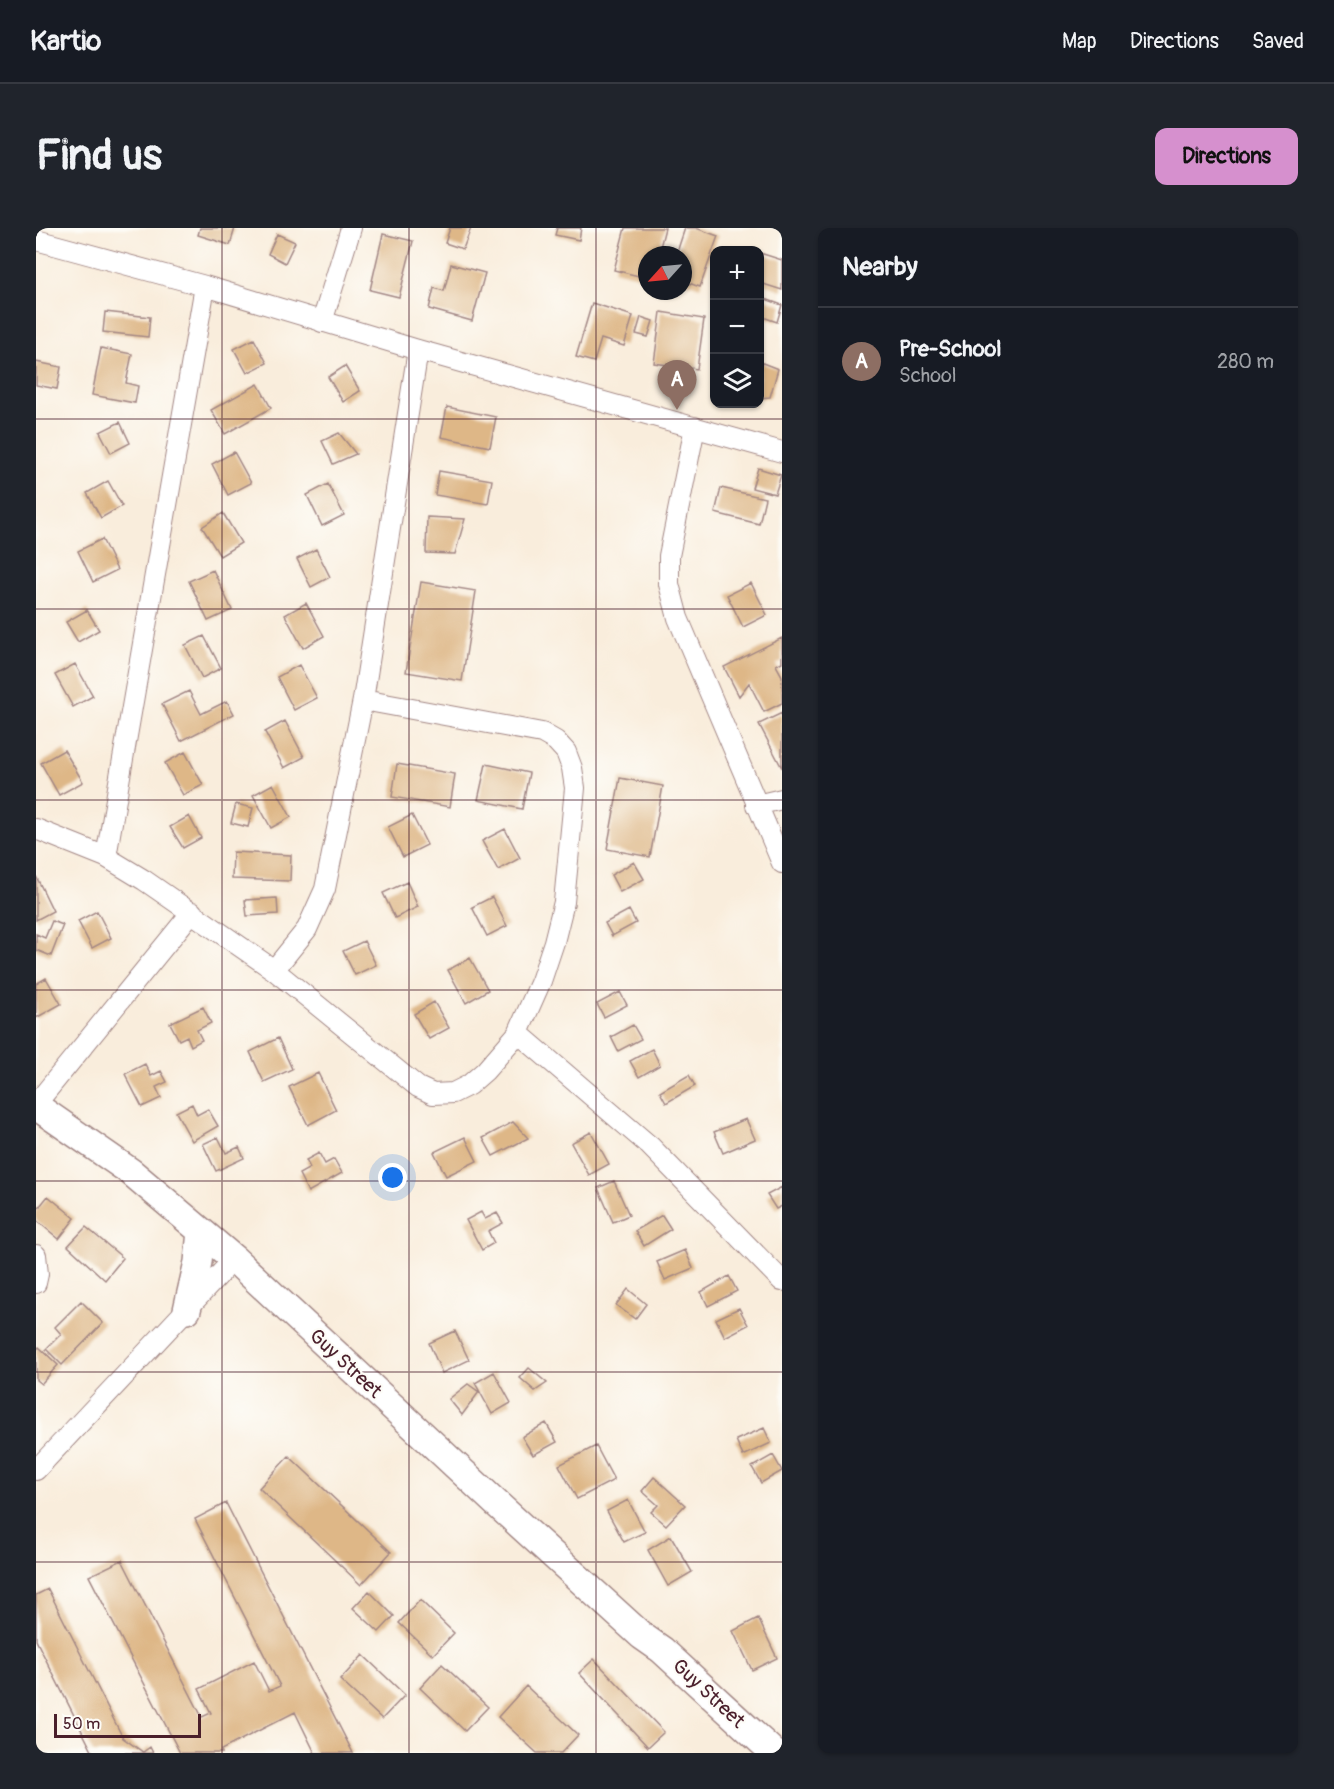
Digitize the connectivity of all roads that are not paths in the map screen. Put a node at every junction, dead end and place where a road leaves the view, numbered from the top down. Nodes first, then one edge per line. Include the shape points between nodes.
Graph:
1 (351, 228) edge
2 (36, 240) edge
3 (205, 286) junction
4 (322, 322) junction
5 (418, 350) junction
6 (695, 427) junction
7 (782, 452) edge
8 (363, 700) junction
9 (782, 799) edge
10 (756, 805) junction
11 (36, 829) edge
12 (106, 857) junction
13 (782, 863) edge
14 (192, 912) junction
15 (274, 970) junction
16 (518, 1033) junction
17 (36, 1105) edge
18 (201, 1231) junction
19 (36, 1255) edge
20 (234, 1259) junction
21 (782, 1281) edge
22 (36, 1283) edge
23 (187, 1310) junction
24 (36, 1470) edge
25 (642, 1636) junction
26 (750, 1753) edge
27 (774, 1753) edge

1 - 4 street
2 - 3 street
3 - 4 street
3 - 12 street
4 - 5 street
5 - 6 street
5 - 8 street
6 - 7 street
6 - 10 street via 669,556 669,584 678,618
8 - 15 street via 325,889 307,929
8 - 16 street via 542,733 566,752 575,788 564,902 541,981
9 - 10 street
10 - 13 street
11 - 12 street
12 - 14 street
14 - 15 street
14 - 17 street
15 - 16 street via 417,1087 433,1094 453,1093 469,1085
16 - 21 street via 650,1146
17 - 18 street, Guy Street via 131,1172
18 - 20 street, Guy Street
18 - 23 street
19 - 22 street
20 - 23 street
20 - 25 street, Guy Street
23 - 24 street
25 - 26 street, Guy Street via 656,1659
25 - 27 street, Guy Street

